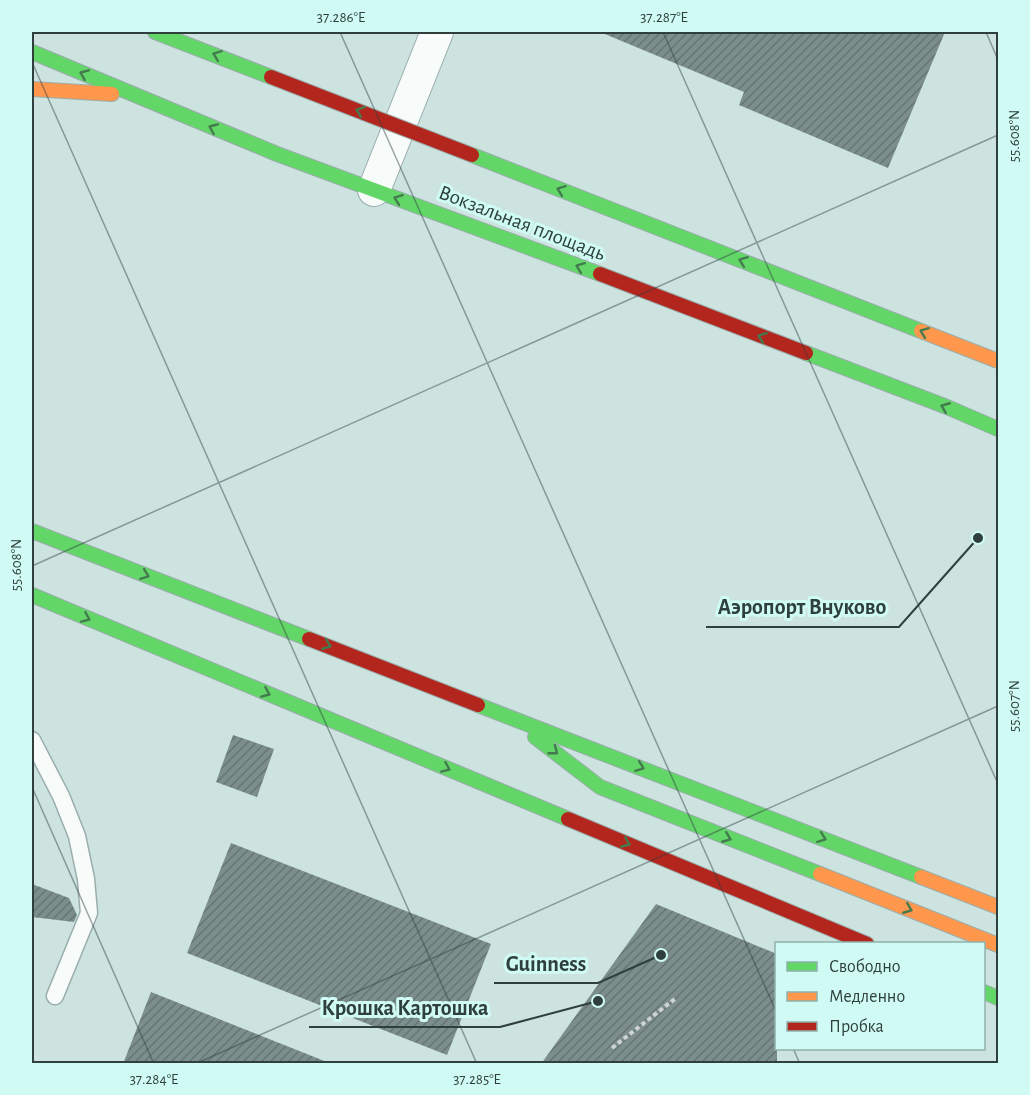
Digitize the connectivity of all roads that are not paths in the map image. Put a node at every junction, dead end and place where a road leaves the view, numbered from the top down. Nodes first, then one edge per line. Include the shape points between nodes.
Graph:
1 (155, 32) edge
2 (437, 32) edge
3 (32, 52) edge
4 (32, 89) edge
5 (137, 96) junction
6 (374, 190) junction
7 (999, 362) edge
8 (999, 429) edge
9 (32, 531) edge
10 (32, 595) edge
11 (507, 716) junction
12 (32, 740) edge
13 (999, 907) edge
14 (862, 942) edge
15 (999, 945) edge
16 (985, 992) edge
17 (55, 996) dead end
18 (999, 998) edge

7 -> 1 main road, bridge
2 - 6 street
5 -> 3 main road, Вокзальная площадь
4 - 5 main road
6 -> 5 main road, Вокзальная площадь
8 -> 6 main road, Вокзальная площадь
9 -> 11 main road
10 -> 14 main road
11 -> 13 main road
11 -> 15 main road via 600,787
12 - 17 lane via 62,796 77,836 86,879 89,913
16 - 18 main road

